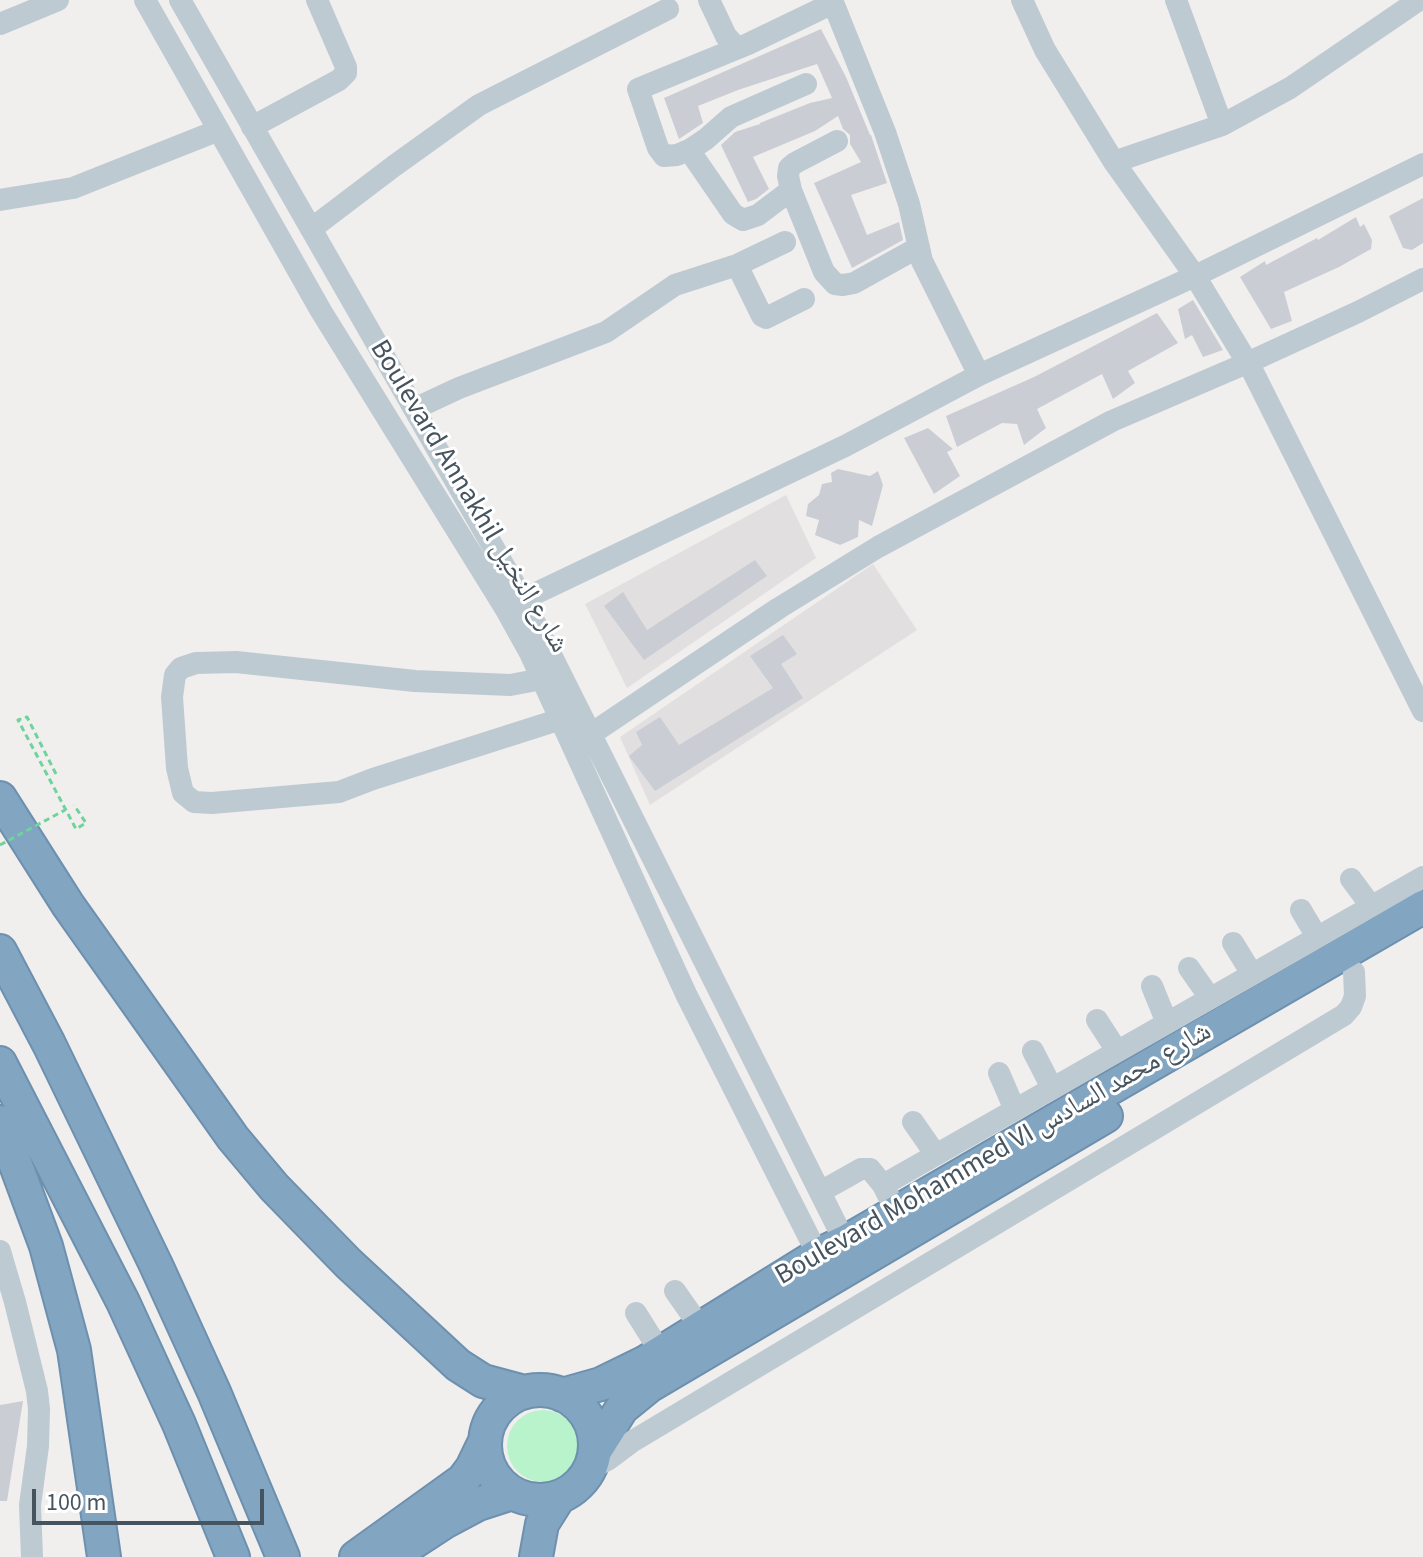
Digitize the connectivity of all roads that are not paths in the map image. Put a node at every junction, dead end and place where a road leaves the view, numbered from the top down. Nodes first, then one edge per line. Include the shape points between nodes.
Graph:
1 (58, 0) edge
2 (145, 0) edge
3 (180, 0) edge
4 (317, 0) edge
5 (709, 0) edge
6 (1022, 0) edge
7 (1176, 0) edge
8 (1419, 0) edge
9 (833, 1) edge
10 (668, 9) dead end
11 (0, 24) edge
12 (737, 48) junction
13 (806, 84) dead end
14 (1222, 125) junction
15 (252, 127) junction
16 (219, 130) junction
17 (837, 141) dead end
18 (689, 150) junction
19 (1114, 162) junction
20 (1423, 164) edge
21 (791, 190) junction
22 (0, 200) edge
23 (311, 229) junction
24 (785, 242) dead end
25 (919, 247) junction
26 (737, 265) junction
27 (1195, 276) junction
28 (1423, 279) edge
29 (804, 299) dead end
30 (1247, 363) junction
31 (979, 375) junction
32 (414, 409) junction
33 (514, 604) junction
34 (542, 679) junction
35 (1423, 711) edge
36 (561, 719) junction
37 (591, 734) junction
38 (0, 798) edge
39 (1423, 877) edge
40 (1351, 879) dead end
41 (1371, 906) junction
42 (1423, 907) edge
43 (1301, 910) dead end
44 (1423, 932) edge
45 (1317, 937) junction
46 (1233, 943) dead end
47 (0, 951) edge
48 (1189, 968) dead end
49 (1354, 972) junction
50 (1252, 974) junction
51 (1152, 986) dead end
52 (1210, 998) junction
53 (1097, 1020) dead end
54 (1167, 1023) junction
55 (1033, 1051) dead end
56 (1117, 1051) junction
57 (0, 1063) edge
58 (999, 1073) dead end
59 (1052, 1088) junction
60 (1015, 1110) junction
61 (0, 1122) edge
62 (913, 1122) dead end
63 (936, 1155) junction
64 (820, 1192) junction
65 (890, 1198) junction
66 (831, 1248) junction
67 (0, 1251) edge
68 (675, 1291) dead end
69 (807, 1293) junction
70 (636, 1313) dead end
71 (825, 1325) junction
72 (701, 1328) junction
73 (661, 1353) junction
74 (524, 1392) junction
75 (562, 1395) junction
76 (485, 1441) junction
77 (592, 1460) junction
78 (512, 1493) junction
79 (559, 1497) junction
80 (32, 1557) edge
81 (104, 1557) edge
82 (233, 1557) edge
83 (283, 1557) edge
84 (356, 1557) edge
85 (391, 1557) edge
86 (536, 1557) edge

1 - 11 street
2 - 16 street, Boulevard Annakhil شارع النخيل
3 - 15 street, Boulevard Annakhil شارع النخيل
4 - 15 street via 346,73
5 - 12 street
6 - 19 street via 1045,50
7 - 14 street
8 - 14 street via 1290,88
9 - 12 street
9 - 25 street via 885,132
10 - 23 street via 479,105
12 - 18 street via 638,89 664,156
13 - 18 street via 731,117
14 - 19 street
15 - 23 street, Boulevard Annakhil شارع النخيل
16 - 22 street via 73,188
16 - 33 street, Boulevard Annakhil شارع النخيل via 321,311
17 - 21 street via 789,168
18 - 21 street via 733,214 743,220
19 - 27 street
20 - 27 street
21 - 25 street via 824,272 835,284 854,283
23 - 32 street, Boulevard Annakhil شارع النخيل
24 - 26 street
25 - 31 street
26 - 29 street via 762,316
26 - 32 street via 675,285 606,332
27 - 30 street
27 - 31 street
28 - 30 street
30 - 35 street
30 - 37 street via 1112,421 878,547
31 - 33 street via 845,446
32 - 33 street, Boulevard Annakhil شارع النخيل
33 - 34 street, Boulevard Annakhil شارع النخيل
33 - 37 street, Boulevard Annakhil شارع النخيل
34 - 36 street, Boulevard Annakhil شارع النخيل
34 - 36 street via 510,685 415,681 236,662 196,663 175,675 172,697 183,793 194,802 212,803 339,792
36 - 66 street, Boulevard Annakhil شارع النخيل via 686,994
37 - 64 street, Boulevard Annakhil شارع النخيل
38 - 74 highway via 68,905 265,1177 458,1365 483,1381
39 - 41 street
40 - 41 street
41 - 45 street
42 - 65 highway, Boulevard Mohammed VI شارع محمد السادس
43 - 45 street
44 - 49 highway, Boulevard Mohammed VI شارع محمد السادس
45 - 50 street
46 - 50 street
47 - 83 highway via 156,1265
48 - 52 street
49 - 69 highway, Boulevard Mohammed VI شارع محمد السادس
49 - 71 street via 1355,996 1344,1015
50 - 52 street
51 - 54 street
52 - 54 street
53 - 56 street
54 - 56 street
55 - 59 street
56 - 59 street
57 - 82 highway via 123,1302
58 - 60 street
59 - 60 street
60 - 63 street
61 - 81 highway via 46,1246 74,1350
62 - 63 street
63 - 65 street
64 - 65 street via 870,1169
64 - 66 street, Boulevard Annakhil شارع النخيل
65 - 66 highway, Boulevard Mohammed VI شارع محمد السادس
66 - 72 highway, Boulevard Mohammed VI شارع محمد السادس
67 - 80 street via 39,1409 30,1505
68 - 72 street
69 - 71 street
69 - 77 highway, Boulevard Mohammed VI شارع محمد السادس via 632,1399 615,1416
70 - 73 street
71 - 77 street via 609,1459
72 - 73 highway, Boulevard Mohammed VI شارع محمد السادس
73 - 75 highway, Boulevard Mohammed VI شارع محمد السادس via 601,1384
74 - 75 highway
74 - 76 highway via 497,1410
75 - 77 highway via 587,1417 594,1437
76 - 78 highway via 491,1471
76 - 84 highway via 463,1480
77 - 79 highway via 575,1488
78 - 79 highway via 535,1500
78 - 85 highway via 478,1504
79 - 86 highway via 542,1524

